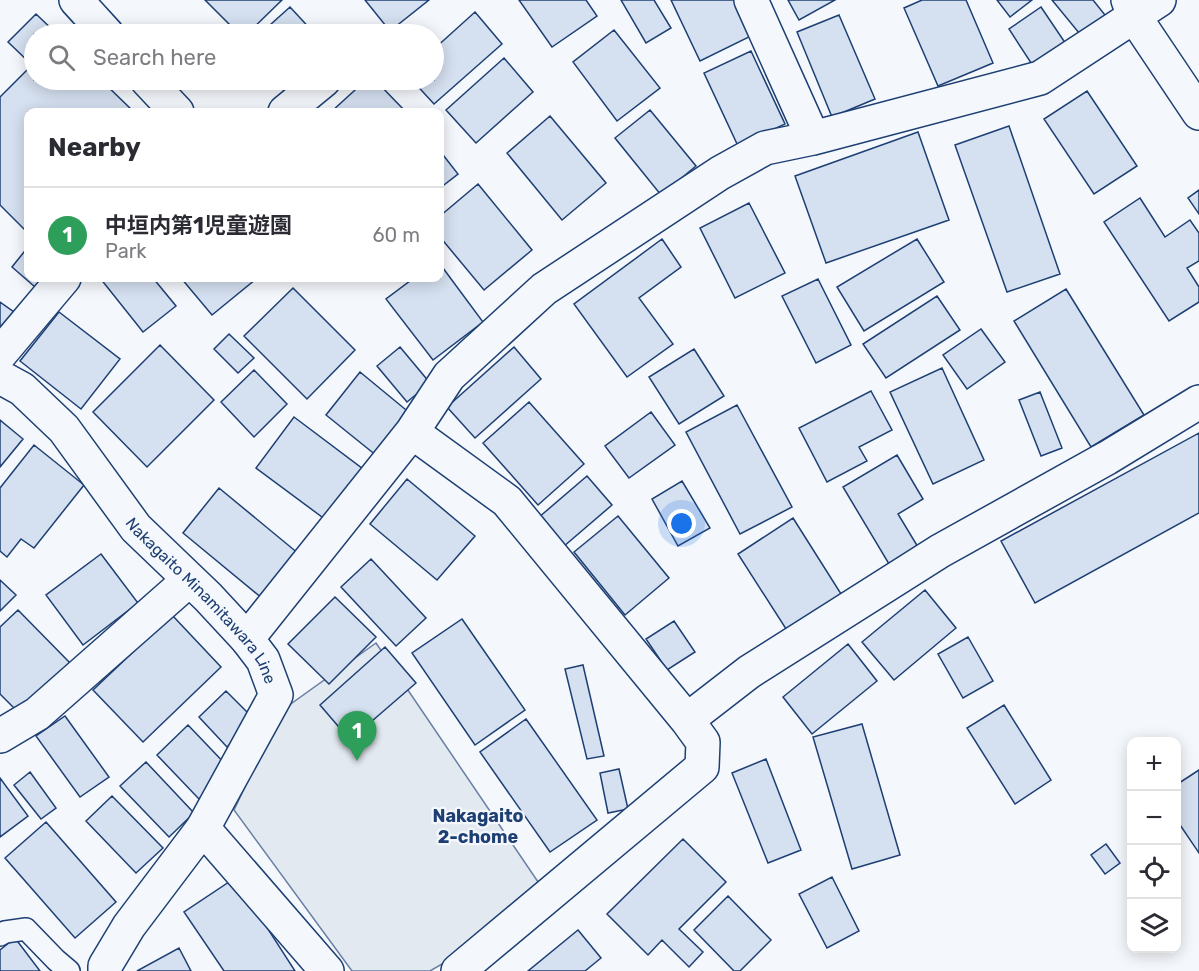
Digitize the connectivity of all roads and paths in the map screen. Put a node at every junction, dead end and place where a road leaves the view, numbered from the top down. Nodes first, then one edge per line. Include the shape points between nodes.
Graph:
1 (76, 0) edge
2 (751, 0) edge
3 (1140, 5) edge
4 (98, 24) edge
5 (156, 90) edge
6 (312, 90) edge
7 (173, 108) edge
8 (290, 108) edge
9 (1199, 113) edge
10 (813, 138) junction
11 (61, 282) edge
12 (0, 354) edge
13 (0, 377) edge
14 (1199, 402) edge
15 (412, 432) junction
16 (189, 580) junction
17 (247, 639) junction
18 (687, 720) junction
19 (0, 736) edge
20 (203, 828) junction
21 (0, 935) edge
22 (69, 971) edge
23 (105, 971) edge
24 (327, 971) edge
25 (458, 971) edge

1 - 4 street
2 - 10 street
3 - 9 street
3 - 10 street via 1040,78
5 - 7 street
6 - 8 street
10 - 15 street via 765,148 720,173 544,289 449,376
11 - 12 street
13 - 16 street, Nakagaito Minamitawara Line via 22,390 64,429 136,528
14 - 18 street via 940,550 749,672
15 - 17 street
15 - 18 street via 507,501
16 - 17 street, Nakagaito Minamitawara Line
16 - 19 street via 37,714
17 - 20 street, Nakagaito Minamitawara Line via 263,660 276,695
18 - 25 street via 703,742 702,767
20 - 23 street, Nakagaito Minamitawara Line via 129,926
20 - 24 street
21 - 22 lane via 26,929

